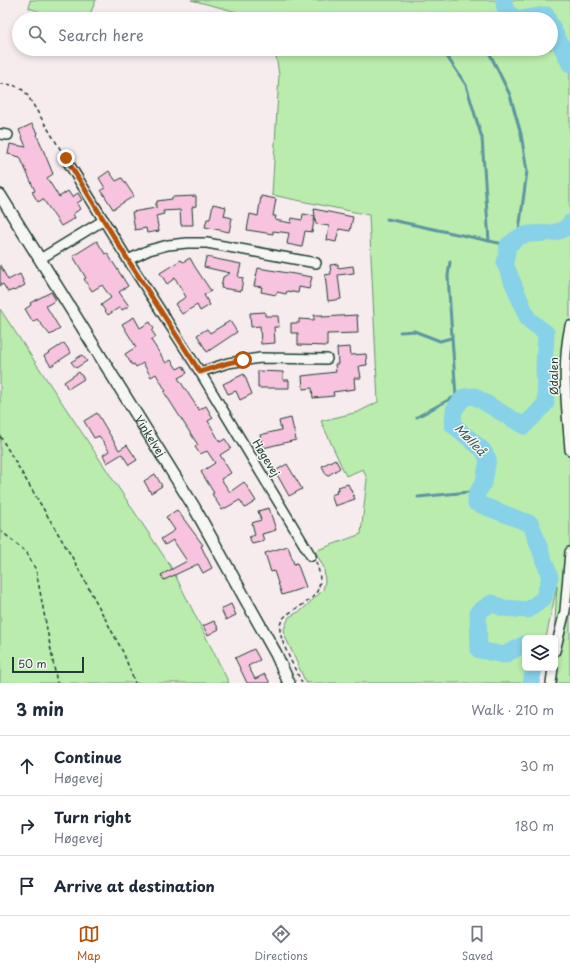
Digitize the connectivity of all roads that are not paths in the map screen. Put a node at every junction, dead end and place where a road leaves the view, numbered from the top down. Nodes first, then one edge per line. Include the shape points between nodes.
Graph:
1 (66, 158) road end
2 (0, 195) edge
3 (104, 220) junction
4 (40, 259) junction
5 (128, 260) junction
6 (316, 263) dead end
7 (570, 326) edge
8 (327, 359) dead end
9 (200, 372) junction
10 (570, 450) edge
11 (570, 552) edge
12 (310, 556) road end
13 (558, 639) edge
14 (553, 671) edge
15 (289, 683) edge
16 (551, 683) edge

1 - 3 street, Høgevej
2 - 4 street, Vinkelvej
3 - 4 street
3 - 5 street, Høgevej
4 - 15 street, Vinkelvej via 198,514 276,654
5 - 6 street via 168,245 207,243
5 - 9 street, Høgevej
7 - 10 street, Ødalen via 564,381
8 - 9 street via 260,358 228,363
9 - 12 street, Høgevej
11 - 13 street via 565,611
14 - 16 street

